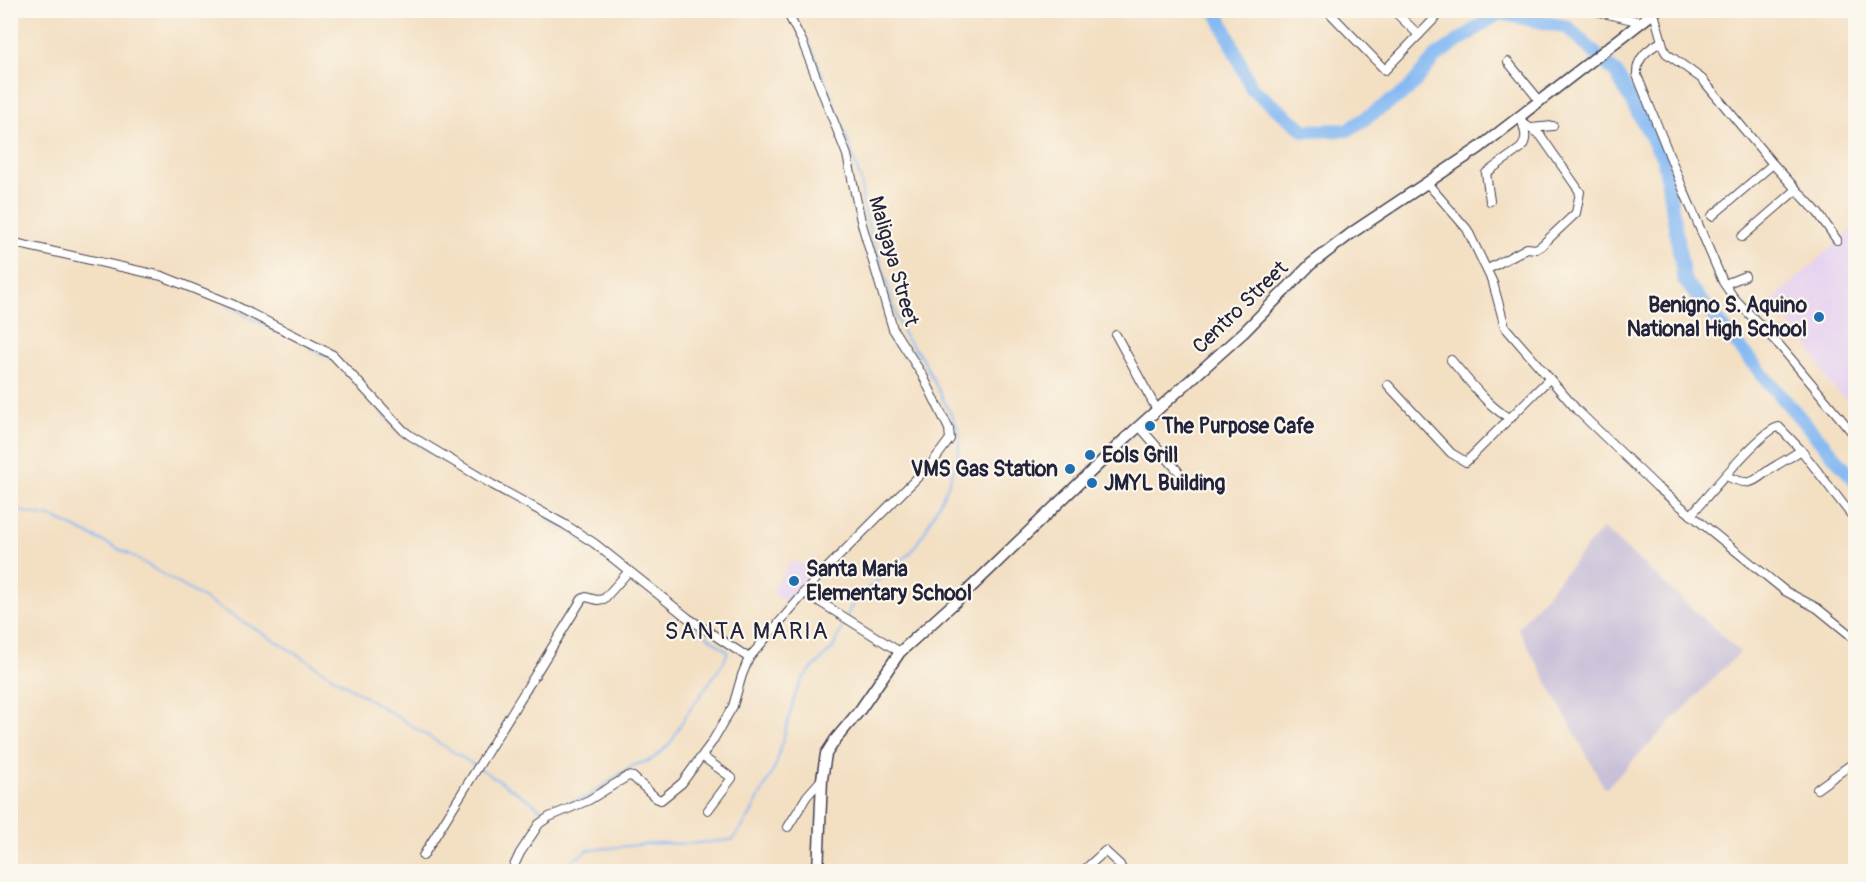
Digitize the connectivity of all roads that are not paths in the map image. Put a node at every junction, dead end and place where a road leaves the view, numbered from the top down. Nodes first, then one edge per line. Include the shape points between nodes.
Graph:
1 (786, 10) edge
2 (1327, 10) edge
3 (1394, 10) edge
4 (1443, 10) edge
5 (1599, 12) dead end
6 (1656, 12) edge
7 (1640, 24) junction
8 (1419, 35) junction
9 (1661, 42) junction
10 (1508, 62) dead end
11 (1540, 100) junction
12 (1521, 120) junction
13 (1553, 126) dead end
14 (1531, 129) junction
15 (1773, 164) junction
16 (1427, 183) junction
17 (1796, 190) junction
18 (1490, 201) dead end
19 (1712, 216) dead end
20 (1742, 237) dead end
21 (1837, 240) dead end
22 (10, 242) edge
23 (1488, 269) junction
24 (1745, 276) dead end
25 (1725, 285) junction
26 (1116, 335) dead end
27 (1451, 360) dead end
28 (1550, 380) junction
29 (1388, 385) dead end
30 (1157, 410) junction
31 (1511, 418) junction
32 (1139, 426) junction
33 (1856, 437) edge
34 (1801, 450) junction
35 (1178, 471) dead end
36 (1726, 476) junction
37 (1691, 515) junction
38 (1856, 521) edge
39 (629, 571) junction
40 (804, 592) junction
41 (1856, 641) edge
42 (900, 652) junction
43 (749, 658) junction
44 (703, 757) junction
45 (1856, 761) edge
46 (822, 779) junction
47 (1817, 789) dead end
48 (708, 810) dead end
49 (788, 827) dead end
50 (423, 856) dead end
51 (511, 872) edge
52 (818, 872) edge
53 (1083, 872) edge
54 (1123, 872) edge

1 - 40 street, Maligaya Street via 848,155 865,233 893,329 918,367 950,434 932,463
2 - 8 street via 1382,69 1387,70
3 - 8 street
4 - 8 street
5 - 7 street
6 - 7 street, Centro Street
6 - 9 street
7 - 11 street, Centro Street
9 - 15 street via 1666,53 1702,79
9 - 25 street via 1640,60 1637,75
10 - 11 street
11 - 12 street, Centro Street
12 - 14 street
12 - 16 street, Centro Street
12 - 18 street via 1525,143 1486,173
13 - 14 street
14 - 23 street via 1541,136 1580,192 1576,213 1541,246 1527,248
15 - 17 street
15 - 19 street
16 - 23 street via 1467,229
16 - 30 street, Centro Street via 1311,264 1244,332
17 - 20 street
17 - 21 street
22 - 39 street via 173,279 333,355 411,436 564,524
23 - 28 street via 1505,327
24 - 25 street
25 - 33 street
26 - 30 street
27 - 31 street via 1494,406
28 - 31 street
28 - 37 street via 1601,434
29 - 31 street via 1463,462
30 - 32 street, Centro Street
32 - 35 street
32 - 42 street, Centro Street
34 - 36 street via 1761,478 1743,483
34 - 36 street via 1783,429 1774,427
34 - 38 street
36 - 37 street
37 - 41 street via 1785,591 1817,608
39 - 43 street via 688,618
39 - 50 street via 604,599 582,599
40 - 42 street
40 - 43 street, Maligaya Street
42 - 46 street, Centro Street via 830,747
43 - 44 street, Maligaya Street via 730,713
44 - 48 street via 732,778
44 - 51 street, Maligaya Street via 664,799 656,798 628,776 549,817 535,829
45 - 47 street
46 - 49 street
46 - 52 street, Centro Street
53 - 54 street via 1105,851

